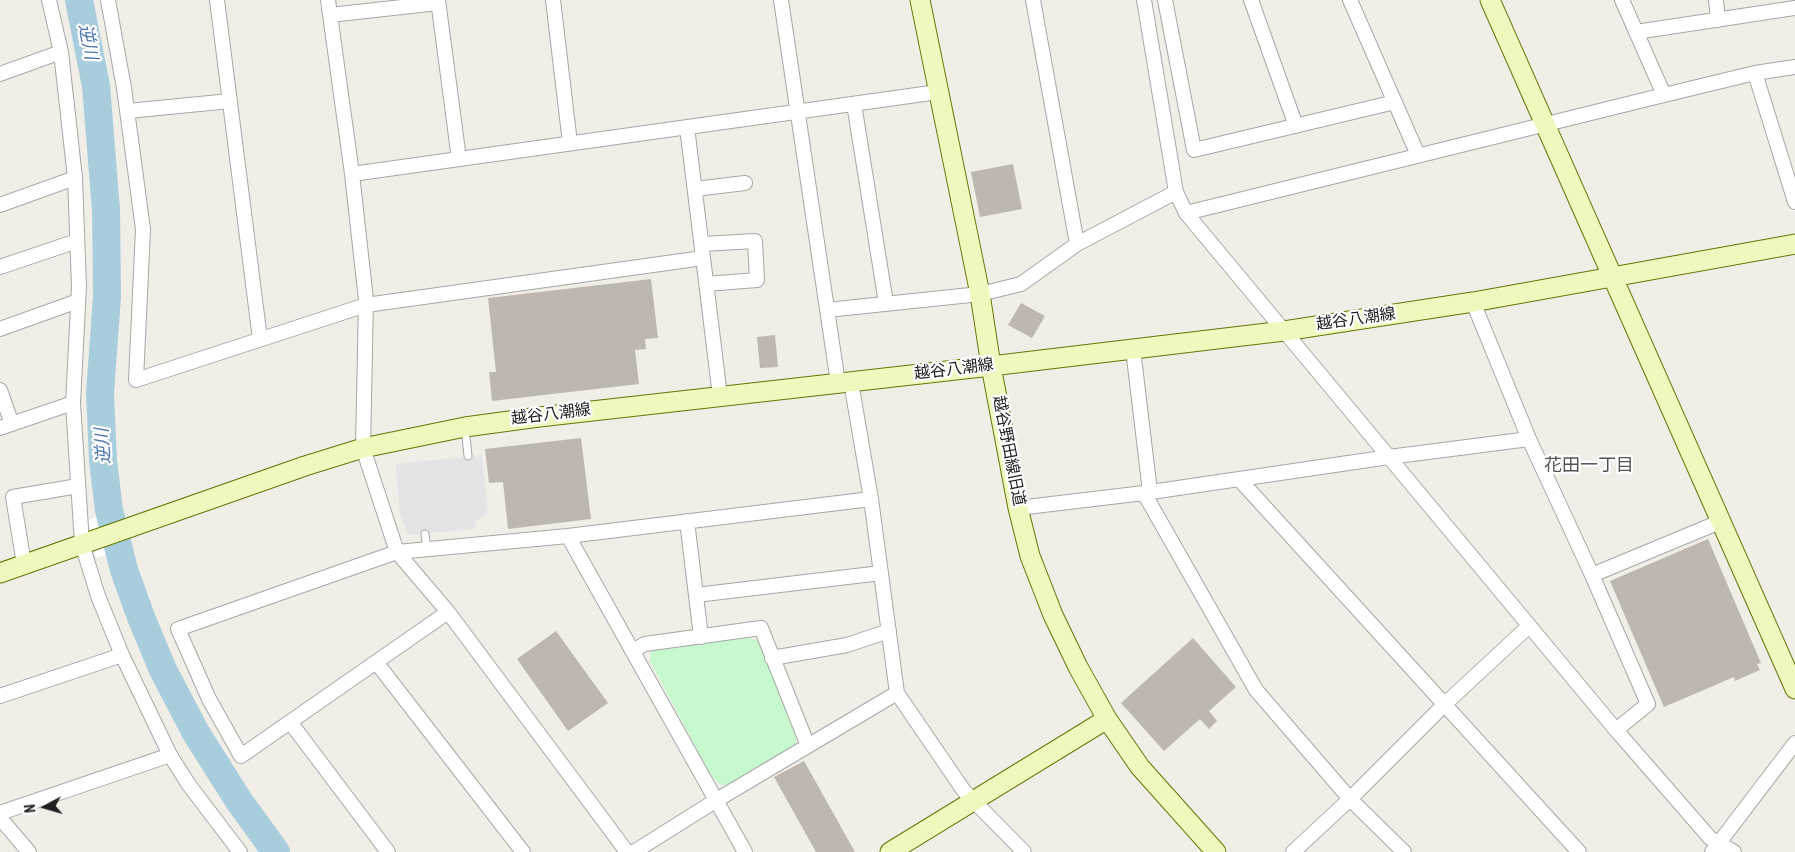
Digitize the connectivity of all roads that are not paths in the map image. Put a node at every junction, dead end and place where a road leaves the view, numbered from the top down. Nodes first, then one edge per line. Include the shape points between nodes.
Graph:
1 (49, 0) edge
2 (108, 0) edge
3 (217, 0) edge
4 (328, 0) edge
5 (553, 0) edge
6 (781, 0) edge
7 (920, 0) edge
8 (1033, 0) edge
9 (1144, 0) edge
10 (1165, 0) edge
11 (1251, 0) edge
12 (1350, 0) edge
13 (1490, 0) edge
14 (1622, 0) edge
15 (1716, 0) edge
16 (438, 1) edge
17 (1795, 8) edge
18 (330, 15) junction
19 (1718, 20) junction
20 (1636, 32) junction
21 (61, 52) junction
22 (1795, 67) edge
23 (1756, 73) junction
24 (0, 74) edge
25 (938, 92) junction
26 (1664, 95) junction
27 (230, 101) junction
28 (1395, 102) junction
29 (854, 104) junction
30 (128, 112) junction
31 (798, 112) junction
32 (1545, 124) junction
33 (1296, 126) junction
34 (687, 127) junction
35 (570, 143) junction
36 (1418, 155) junction
37 (459, 159) junction
38 (352, 174) junction
39 (75, 178) junction
40 (745, 183) dead end
41 (695, 189) junction
42 (1176, 192) junction
43 (1795, 202) edge
44 (0, 205) edge
45 (1186, 213) junction
46 (77, 240) junction
47 (1077, 244) junction
48 (1795, 244) edge
49 (702, 251) junction
50 (0, 267) edge
51 (1612, 277) junction
52 (706, 284) junction
53 (980, 294) junction
54 (78, 301) junction
55 (1472, 302) junction
56 (886, 303) junction
57 (366, 305) junction
58 (827, 310) junction
59 (0, 329) edge
60 (1284, 331) junction
61 (260, 339) junction
62 (1133, 349) junction
63 (991, 366) junction
64 (844, 382) junction
65 (0, 390) edge
66 (720, 396) junction
67 (73, 403) junction
68 (6, 426) edge
69 (465, 427) junction
70 (1529, 439) junction
71 (363, 448) junction
72 (468, 456) dead end
73 (1389, 457) junction
74 (1239, 479) junction
75 (78, 486) junction
76 (1147, 492) junction
77 (872, 499) junction
78 (1018, 508) junction
79 (687, 521) junction
80 (1722, 521) junction
81 (425, 534) dead end
82 (568, 536) junction
83 (87, 542) junction
84 (427, 549) junction
85 (397, 552) junction
86 (24, 564) junction
87 (0, 573) edge
88 (881, 573) junction
89 (1592, 575) junction
90 (696, 595) junction
91 (448, 612) junction
92 (1529, 626) junction
93 (889, 631) junction
94 (701, 637) junction
95 (632, 651) junction
96 (122, 655) junction
97 (772, 658) junction
98 (376, 662) junction
99 (1795, 690) edge
100 (897, 693) junction
101 (0, 696) edge
102 (1444, 704) junction
103 (1107, 719) junction
104 (290, 722) junction
105 (1616, 730) junction
106 (1795, 743) edge
107 (808, 746) junction
108 (170, 755) junction
109 (1350, 799) junction
110 (715, 801) junction
111 (974, 801) junction
112 (0, 812) edge
113 (0, 818) edge
114 (1715, 848) edge
115 (28, 852) edge
116 (240, 852) edge
117 (388, 852) edge
118 (523, 852) edge
119 (627, 852) edge
120 (634, 852) edge
121 (745, 852) edge
122 (890, 852) edge
123 (1024, 852) edge
124 (1216, 852) edge
125 (1293, 852) edge
126 (1404, 852) edge
127 (1579, 852) edge
128 (1734, 852) edge

1 - 21 street
2 - 30 street
3 - 27 street
4 - 18 street
5 - 35 street
6 - 31 street
7 - 25 street, 越谷野田線旧道
8 - 47 street
9 - 42 street
10 - 33 street via 1194,150
11 - 33 street
12 - 28 street
13 - 32 street
14 - 20 street
15 - 19 street
16 - 18 street
16 - 37 street
17 - 19 street
18 - 38 street
19 - 20 street
20 - 26 street
21 - 24 street
21 - 39 street
22 - 23 street
23 - 26 street
23 - 43 street
25 - 29 street
25 - 53 street, 越谷野田線旧道
26 - 32 street
27 - 30 street
27 - 61 street
28 - 33 street
28 - 36 street
29 - 31 street
29 - 56 street
30 - 61 street via 144,229 136,380
31 - 34 street
31 - 58 street
32 - 36 street
32 - 51 street
34 - 35 street
34 - 41 street
35 - 37 street
36 - 45 street
37 - 38 street
38 - 57 street
39 - 44 street
39 - 46 street
40 - 41 street
41 - 49 street
42 - 45 street
42 - 47 street
45 - 60 street
46 - 50 street
46 - 54 street
47 - 53 street via 1021,284
48 - 51 street, 越谷八潮線
49 - 52 street
49 - 52 street via 755,241 757,280
49 - 57 street
51 - 55 street, 越谷八潮線
51 - 80 street
52 - 66 street
53 - 56 street
53 - 63 street, 越谷野田線旧道
54 - 59 street
54 - 67 street
55 - 60 street, 越谷八潮線
55 - 70 street
56 - 58 street
57 - 61 street
57 - 71 street
58 - 64 street
60 - 62 street, 越谷八潮線
60 - 73 street
62 - 63 street, 越谷八潮線
62 - 76 street
63 - 64 street, 越谷八潮線
63 - 78 street, 越谷野田線旧道
64 - 66 street, 越谷八潮線
64 - 77 street
65 - 68 street
66 - 69 street, 越谷八潮線
67 - 68 street
67 - 75 street
69 - 71 street, 越谷八潮線
69 - 72 lane
70 - 73 street
70 - 89 street
71 - 83 street, 越谷八潮線
71 - 85 street
73 - 74 street
73 - 92 street
74 - 76 street
74 - 102 street
75 - 83 street
75 - 86 street via 13,497
76 - 78 street
76 - 109 street via 1256,690
77 - 79 street
77 - 88 street
78 - 103 street, 越谷野田線旧道 via 1030,556 1053,615
79 - 82 street
79 - 90 street
80 - 89 street
80 - 99 street
81 - 84 lane
82 - 84 street
82 - 95 street
83 - 86 street
83 - 96 street via 98,596
84 - 85 street
85 - 91 street
85 - 104 street via 178,629 209,699 240,756
86 - 87 street
88 - 90 street
88 - 93 street
89 - 105 street via 1648,704
90 - 94 street
91 - 98 street
91 - 119 street
92 - 102 street
92 - 105 street
93 - 97 street via 847,645
93 - 100 street
94 - 95 street via 644,644
94 - 97 street via 761,628
95 - 110 street
96 - 101 street
96 - 108 street
97 - 107 street
98 - 104 street
98 - 118 street
100 - 107 street
100 - 111 street
102 - 109 street
102 - 127 street
103 - 111 street
103 - 124 street, 越谷野田線旧道 via 1140,767
104 - 117 street
105 - 114 street via 1710,838
106 - 114 street
107 - 110 street
108 - 112 street
108 - 116 street
109 - 125 street
109 - 126 street
110 - 120 street
110 - 121 street
111 - 122 street
111 - 123 street
113 - 115 street
114 - 128 street

